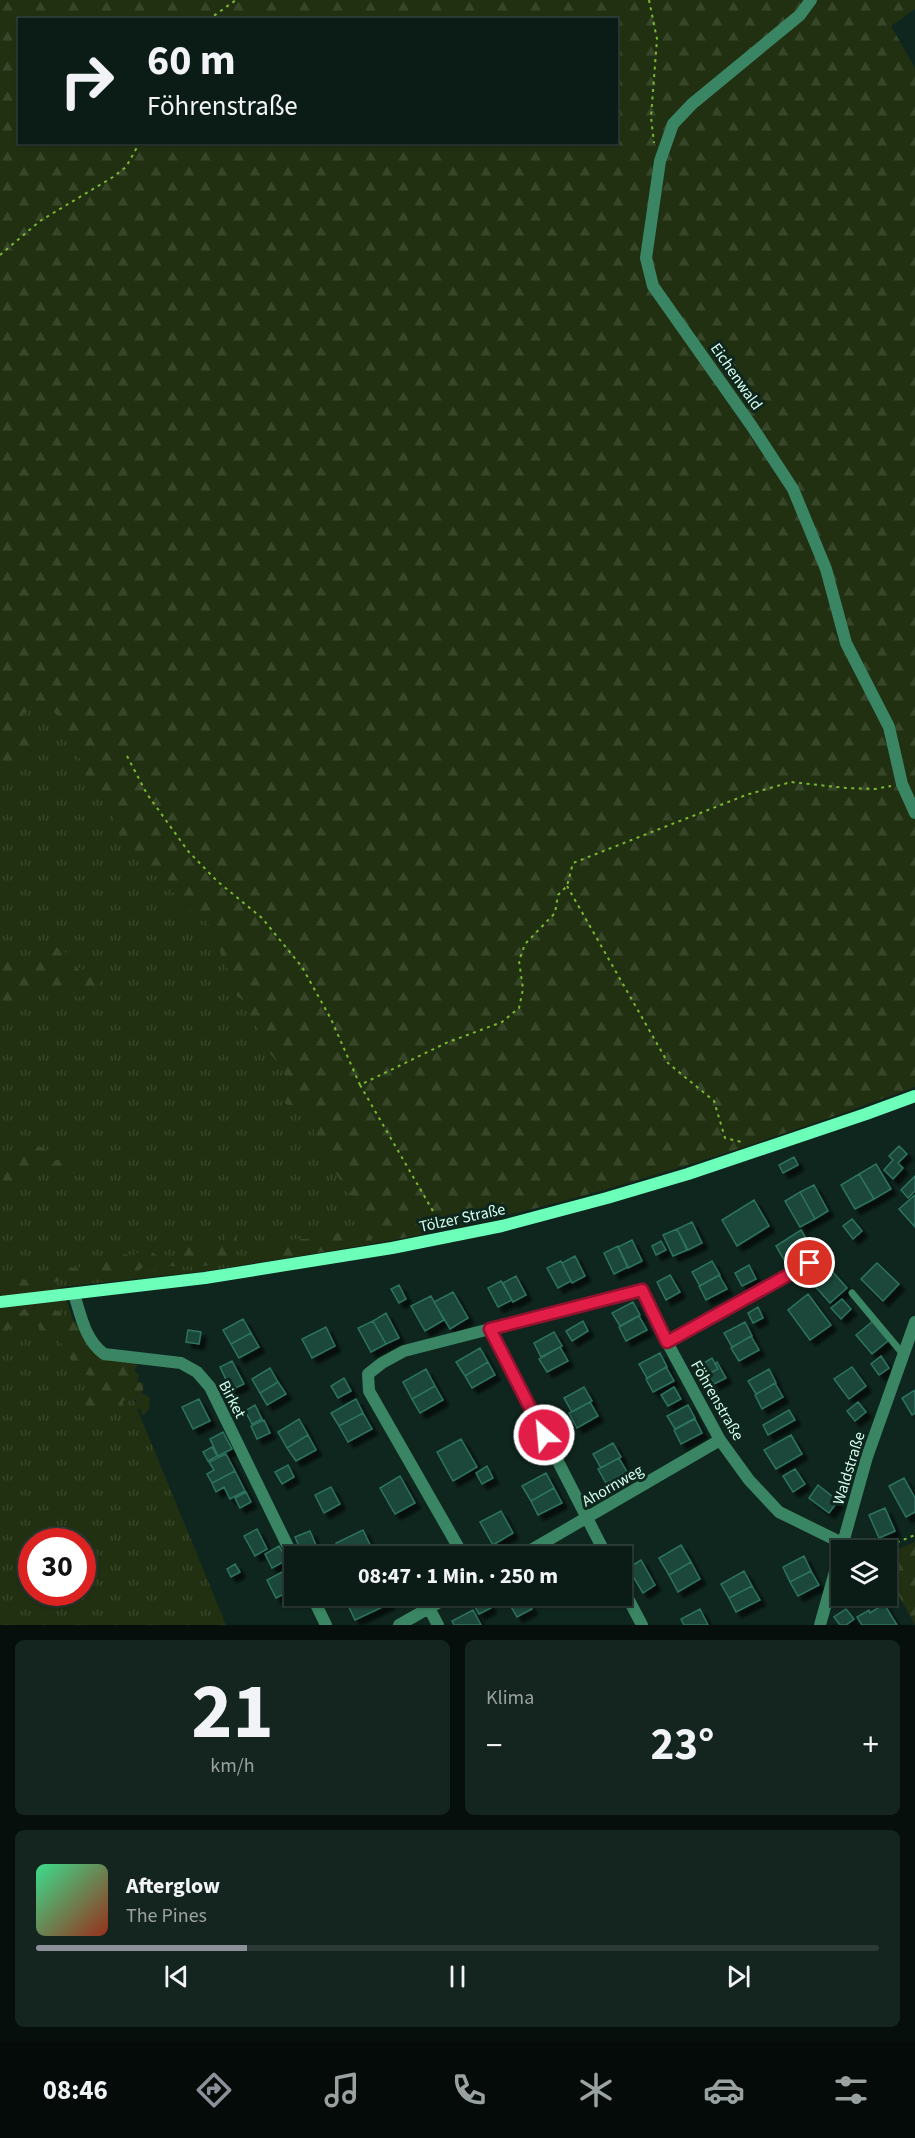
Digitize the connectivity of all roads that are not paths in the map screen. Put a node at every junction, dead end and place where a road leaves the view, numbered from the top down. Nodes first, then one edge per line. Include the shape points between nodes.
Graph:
1 (811, 0) edge
2 (915, 813) edge
3 (915, 1096) edge
4 (810, 1263) dead end
5 (852, 1293) dead end
6 (74, 1294) junction
7 (0, 1302) edge
8 (915, 1323) edge
9 (490, 1329) junction
10 (667, 1342) junction
11 (903, 1354) junction
12 (720, 1440) junction
13 (587, 1519) junction
14 (836, 1540) edge
15 (843, 1540) edge
16 (288, 1546) edge
17 (458, 1546) edge
18 (539, 1546) edge
19 (601, 1546) edge
20 (831, 1584) edge
21 (317, 1606) edge
22 (432, 1606) edge
23 (632, 1606) edge
24 (429, 1608) junction
25 (326, 1625) edge
26 (399, 1625) edge
27 (438, 1625) edge
28 (642, 1625) edge
29 (820, 1625) edge

1 - 2 street, Eichenwald via 800,15 673,124 660,161 646,258 653,286 793,489 826,569 846,644 889,727 902,784
3 - 6 main road, Tölzer Straße via 607,1198 502,1226 205,1278
4 - 10 street
5 - 11 lane
6 - 7 main road, Tölzer Straße
6 - 16 street, Birket via 87,1335 104,1354 181,1363 197,1372 210,1387
8 - 11 street, Waldstraße
9 - 10 street, Föhrenstraße via 642,1290
9 - 13 street
9 - 17 street, Föhrenstraße via 404,1351 368,1374 369,1391
10 - 12 street, Föhrenstraße
11 - 15 street, Waldstraße
12 - 13 street, Ahornweg
12 - 14 street, Föhrenstraße via 779,1512
13 - 18 street, Ahornweg
13 - 19 street
20 - 29 street, Waldstraße
21 - 25 street
22 - 24 street
23 - 28 street
24 - 26 street
24 - 27 street

